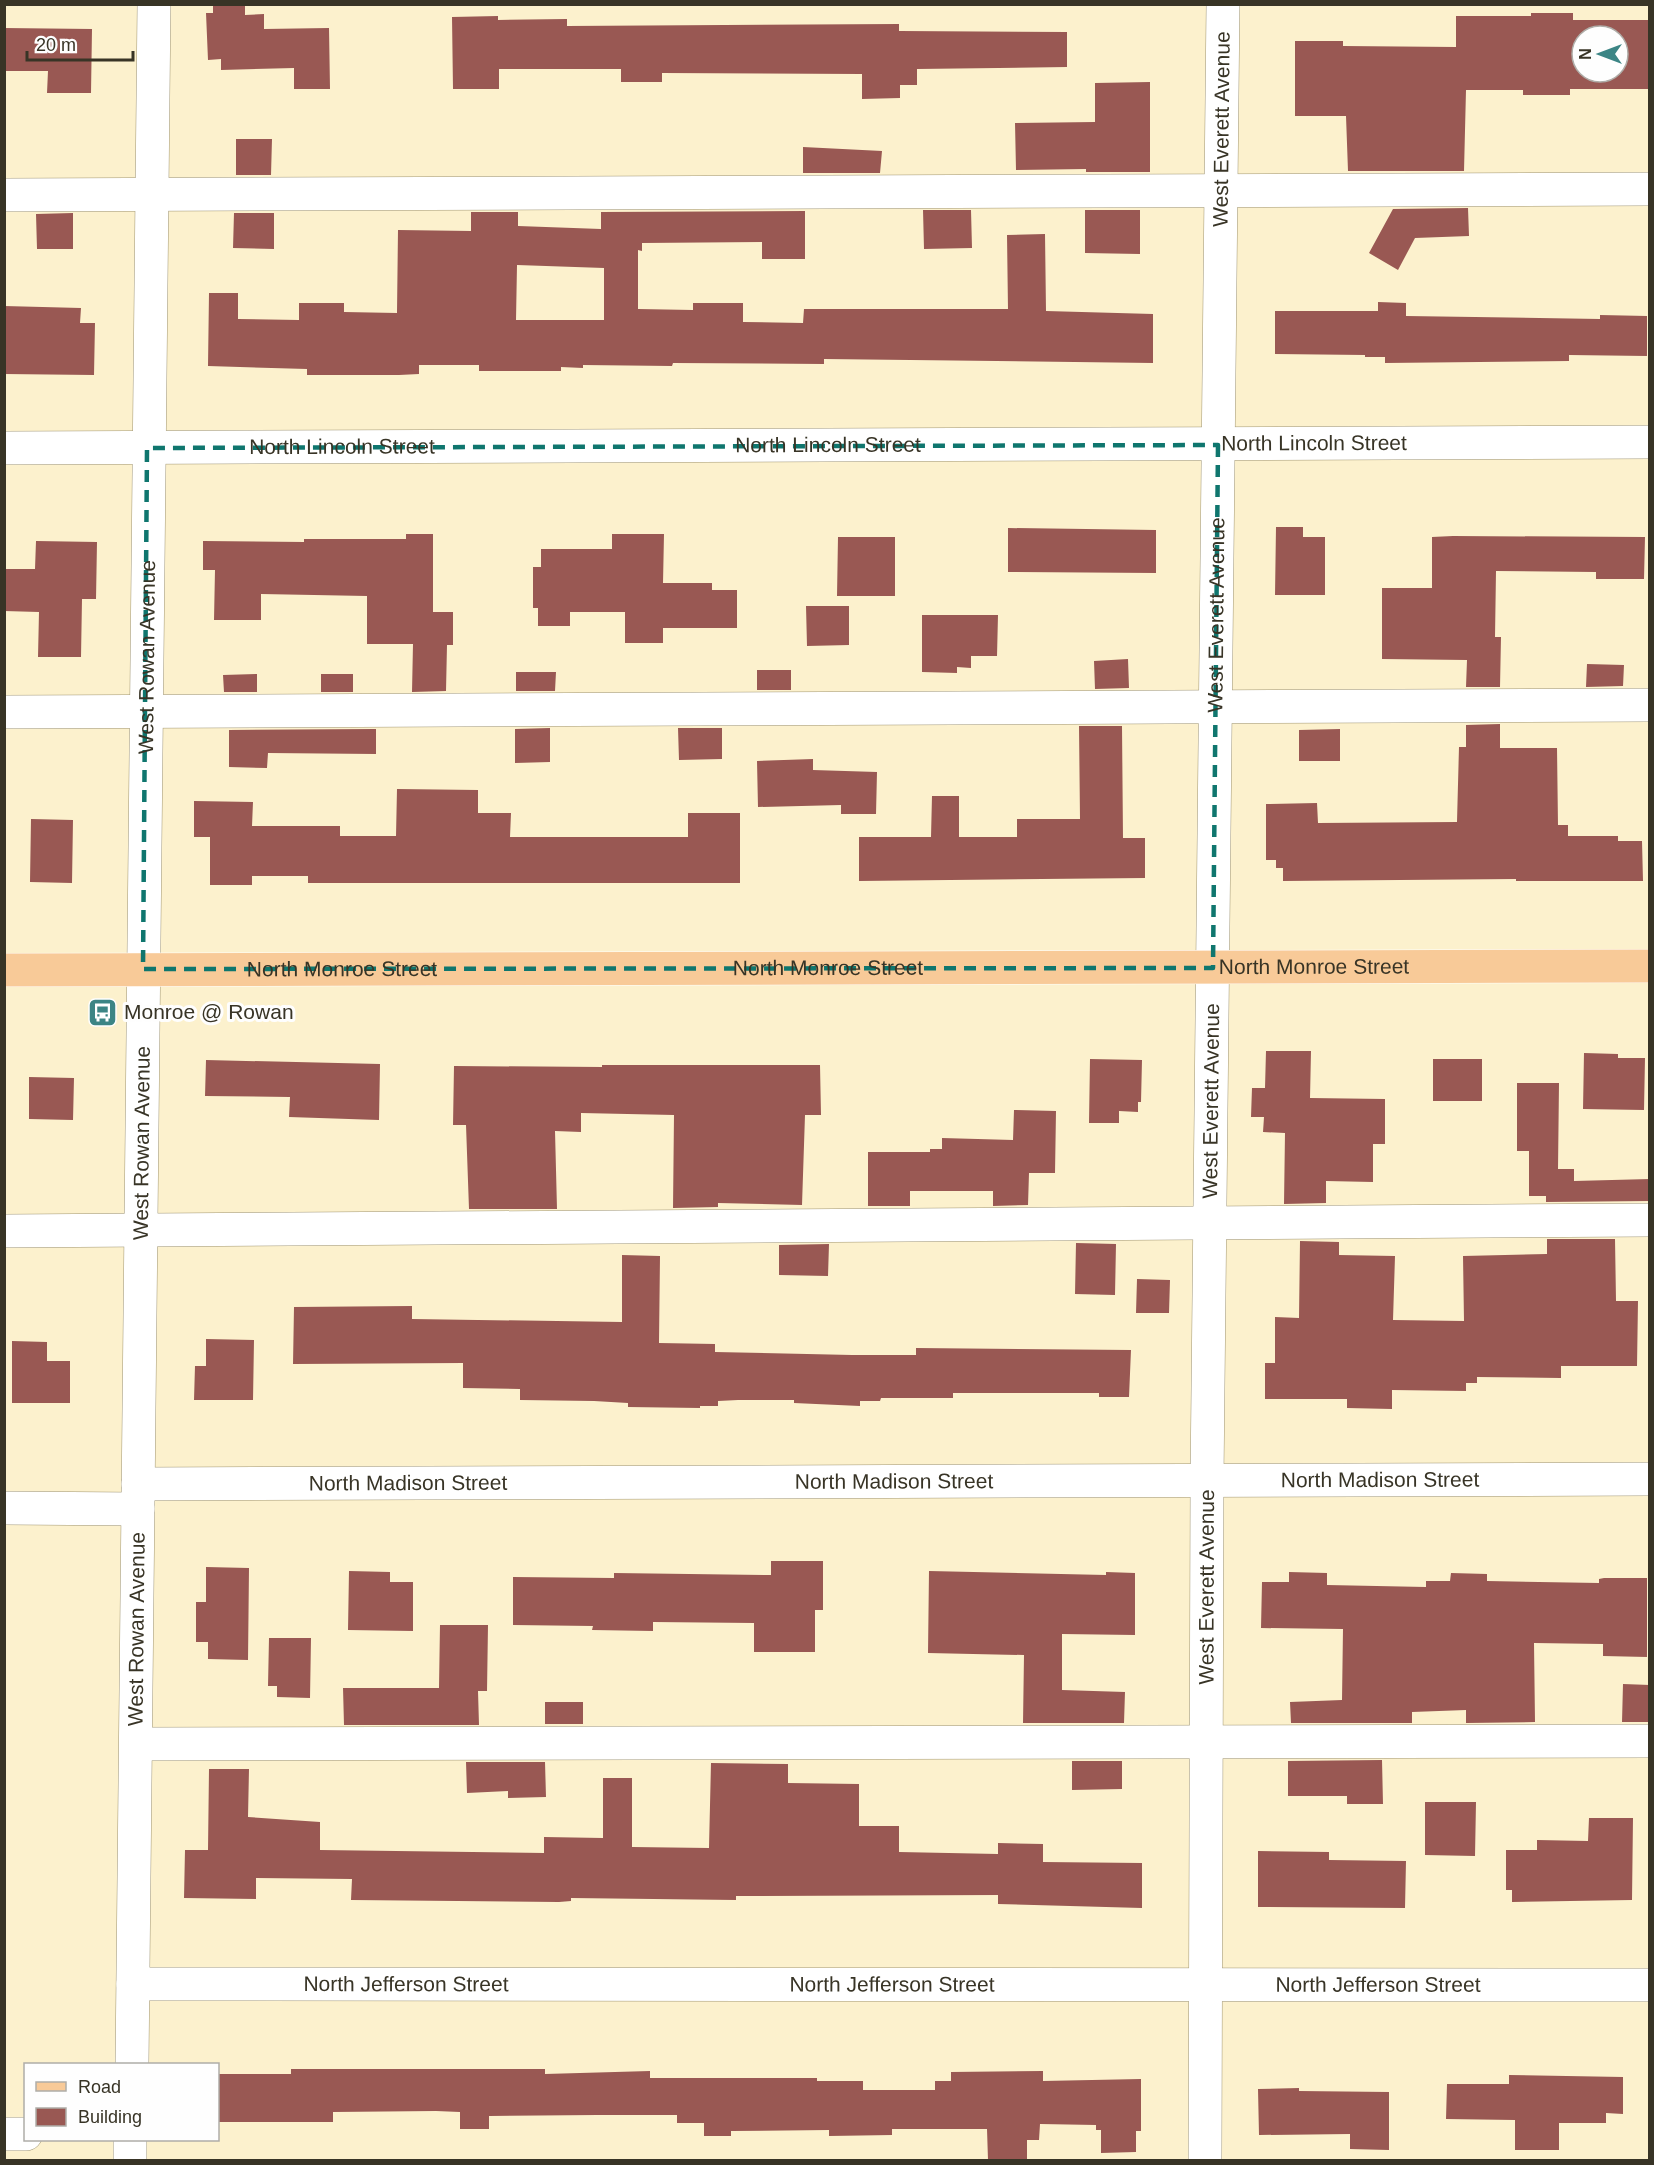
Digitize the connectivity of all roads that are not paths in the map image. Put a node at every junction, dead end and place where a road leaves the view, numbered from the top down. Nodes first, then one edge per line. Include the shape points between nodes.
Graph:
1 (154, 4) edge
2 (1223, 4) edge
3 (1650, 189) edge
4 (1219, 192) junction
5 (152, 194) junction
6 (4, 195) edge
7 (1650, 442) edge
8 (1218, 445) junction
9 (4, 448) edge
10 (147, 448) junction
11 (1650, 705) edge
12 (1216, 706) junction
13 (4, 712) edge
14 (146, 712) junction
15 (1650, 966) edge
16 (1213, 968) junction
17 (143, 969) junction
18 (4, 970) edge
19 (1650, 1220) edge
20 (1210, 1223) junction
21 (4, 1231) edge
22 (143, 1232) junction
23 (1650, 1479) edge
24 (1207, 1480) junction
25 (138, 1497) junction
26 (4, 1508) edge
27 (1650, 1741) edge
28 (1207, 1742) junction
29 (136, 1744) junction
30 (133, 1984) junction
31 (1206, 1985) junction
32 (1650, 1985) edge
33 (132, 2063) edge
34 (4, 2134) edge
35 (24, 2134) edge
36 (130, 2141) edge
37 (130, 2160) edge
38 (1205, 2160) edge

1 - 5 street, West Rowan Avenue
2 - 4 street, West Everett Avenue
3 - 4 street
4 - 5 street
4 - 8 street, West Everett Avenue
5 - 6 street
5 - 10 street, West Rowan Avenue
7 - 8 street, North Lincoln Street
8 - 10 street, North Lincoln Street
8 - 12 street, West Everett Avenue
9 - 10 street, North Lincoln Street
10 - 14 street, West Rowan Avenue
11 - 12 street
12 - 14 street
12 - 16 street, West Everett Avenue
13 - 14 street
14 - 17 street, West Rowan Avenue
15 - 16 main road, North Monroe Street
16 - 17 main road, North Monroe Street
16 - 20 street, West Everett Avenue
17 - 18 main road, North Monroe Street
17 - 22 street, West Rowan Avenue
19 - 20 street
20 - 22 street
20 - 24 street, West Everett Avenue
21 - 22 street
22 - 25 street, West Rowan Avenue
23 - 24 street, North Madison Street
24 - 25 street, North Madison Street
24 - 28 street, West Everett Avenue
25 - 26 street, North Madison Street
25 - 29 street, West Rowan Avenue
27 - 28 street
28 - 29 street
28 - 31 street, West Everett Avenue
29 - 30 street, West Rowan Avenue
30 - 31 street, North Jefferson Street
30 - 33 street, West Rowan Avenue
31 - 32 street, North Jefferson Street
31 - 38 street, West Everett Avenue
34 - 35 street
36 - 37 street

